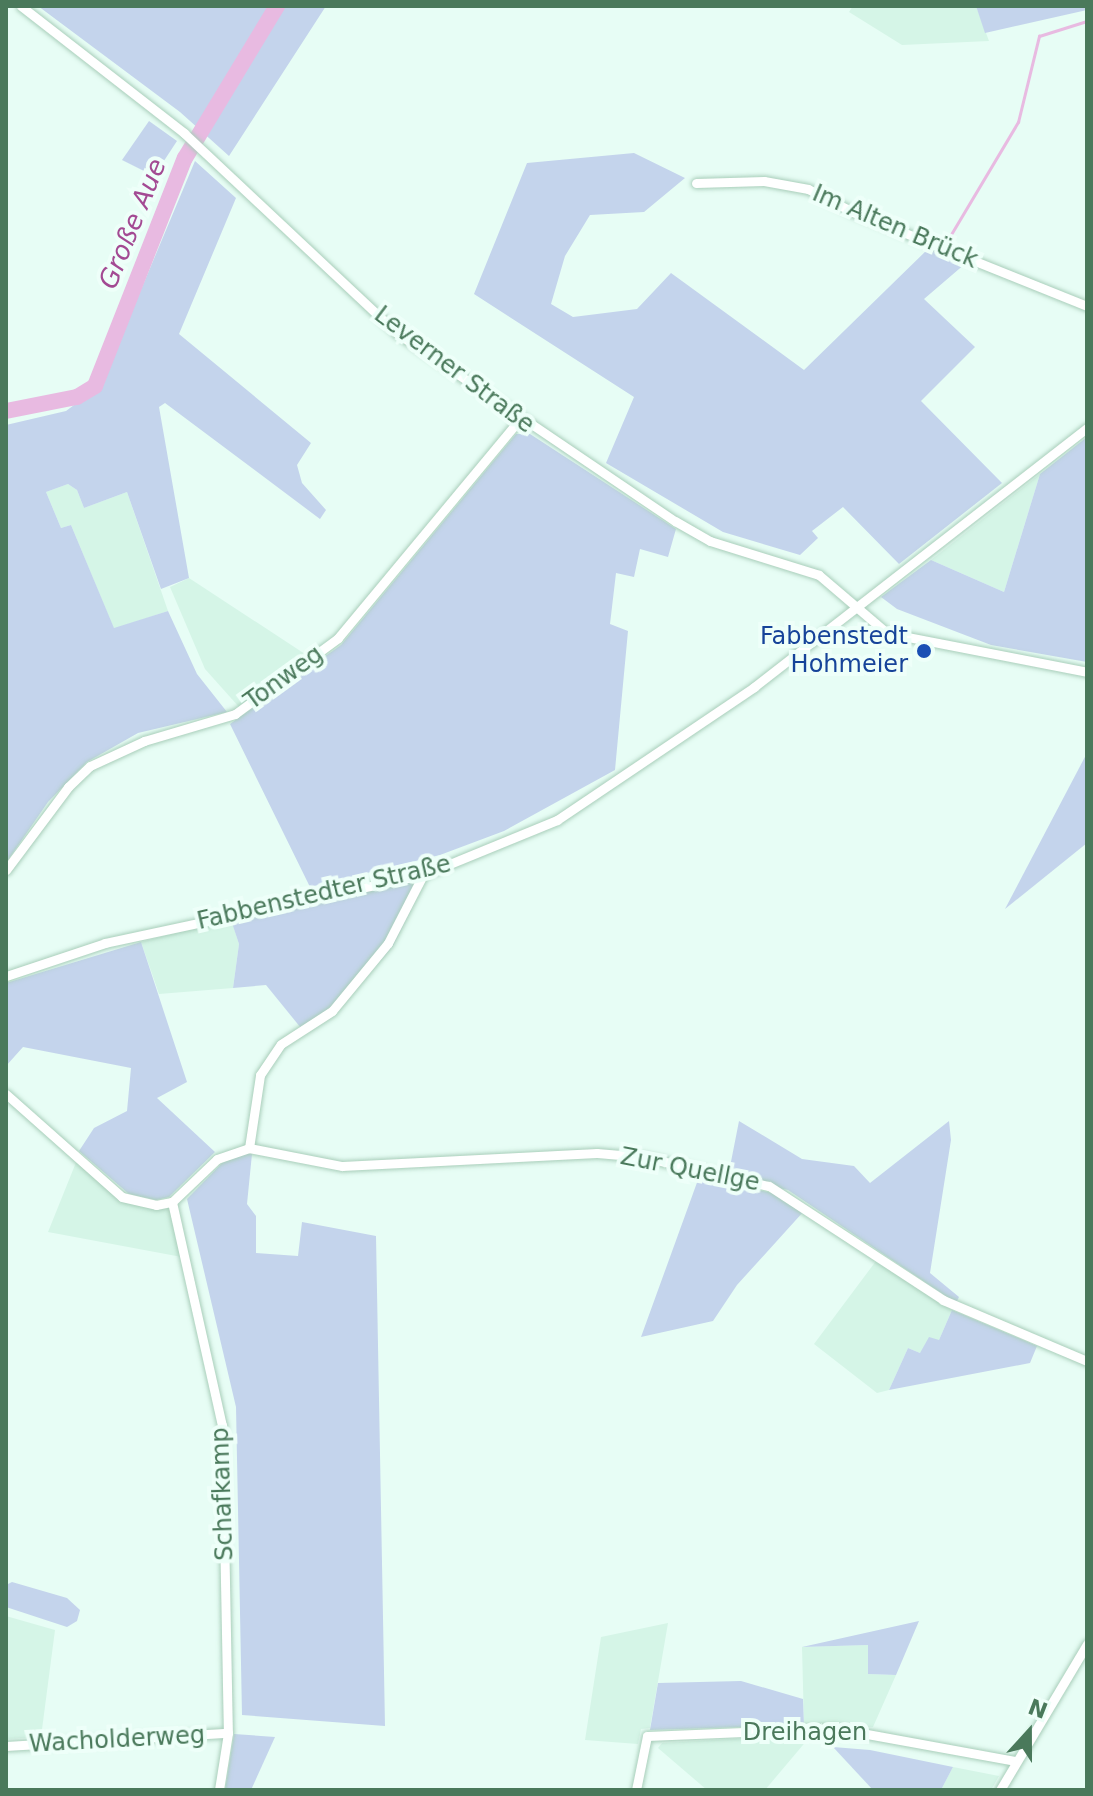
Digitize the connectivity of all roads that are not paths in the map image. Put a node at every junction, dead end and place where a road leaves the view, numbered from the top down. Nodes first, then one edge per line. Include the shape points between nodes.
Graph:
1 (21, 6) edge
2 (696, 183) dead end
3 (1087, 306) edge
4 (519, 420) junction
5 (1087, 428) edge
6 (856, 607) junction
7 (1087, 672) edge
8 (6, 870) edge
9 (423, 875) junction
10 (6, 976) edge
11 (6, 1094) edge
12 (249, 1148) junction
13 (172, 1202) junction
14 (1087, 1361) edge
15 (1087, 1644) edge
16 (228, 1733) junction
17 (6, 1746) edge
18 (1016, 1761) junction
19 (219, 1790) edge
20 (636, 1790) edge
21 (1000, 1790) edge

1 - 4 street, Leverner Straße via 206,152 397,333
2 - 3 street, Im Alten Brück via 790,184
4 - 6 street, Leverner Straße via 710,541 819,575
4 - 8 street, Tonweg via 338,638 235,714 130,745 90,766
5 - 6 street, Fabbenstedter Straße
6 - 7 street, Leverner Straße via 878,629 907,640
6 - 9 street, Fabbenstedter Straße via 616,785 545,826
9 - 10 street, Fabbenstedter Straße via 105,943
9 - 12 street via 388,943 332,1011 281,1044 260,1075
11 - 13 street via 122,1197 156,1205
12 - 13 street via 217,1159
12 - 14 street, Zur Quellge via 342,1166 597,1153 644,1157 769,1186 943,1300
13 - 16 street, Schafkamp via 222,1425
15 - 18 street
16 - 17 street, Wacholderweg
16 - 19 street, Schafkamp
18 - 20 street, Dreihagen via 834,1728 647,1736
18 - 21 street

